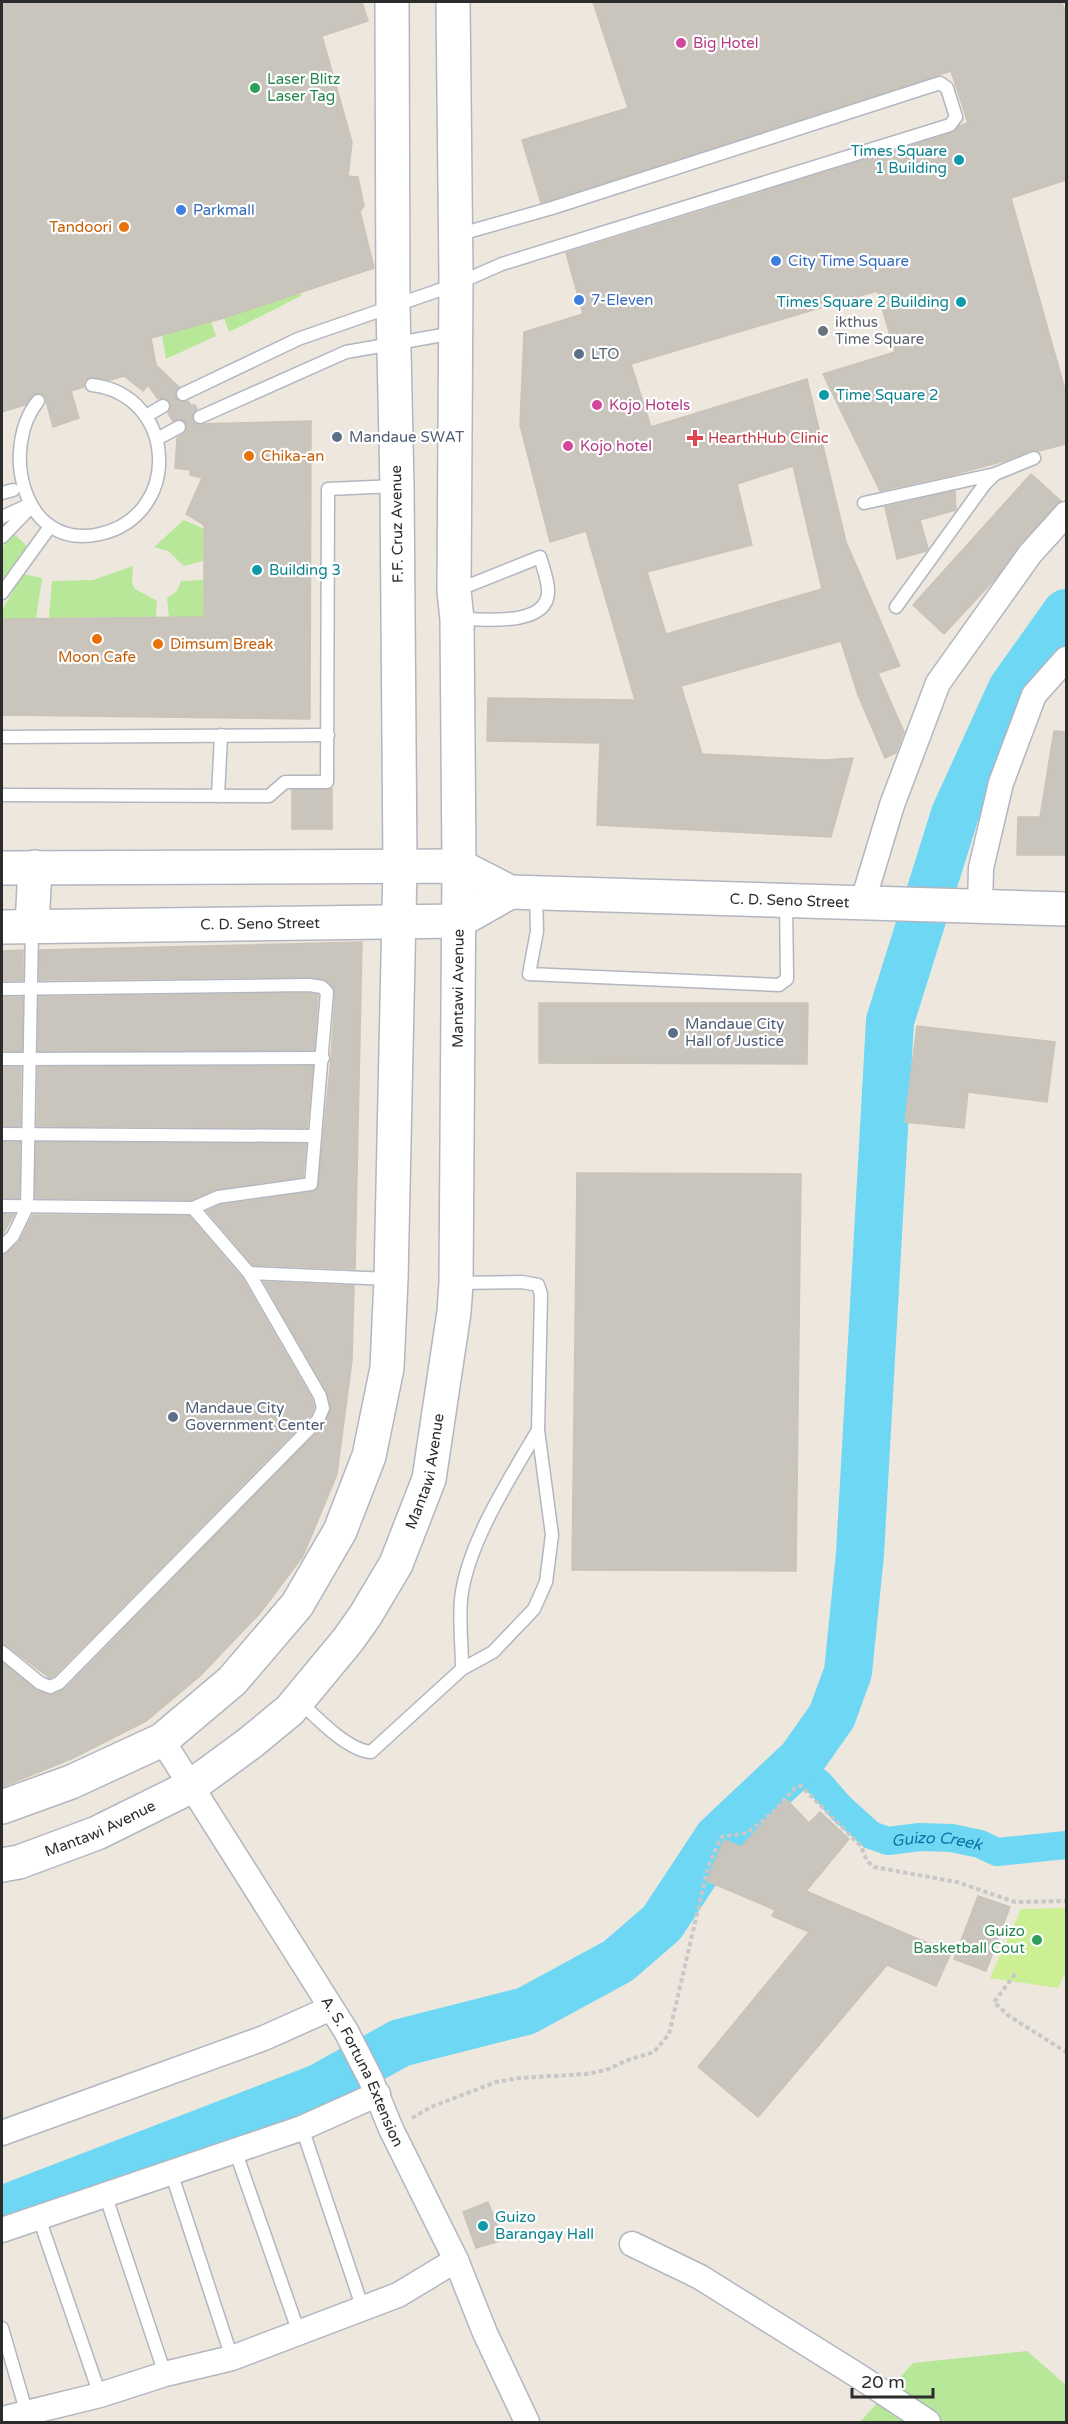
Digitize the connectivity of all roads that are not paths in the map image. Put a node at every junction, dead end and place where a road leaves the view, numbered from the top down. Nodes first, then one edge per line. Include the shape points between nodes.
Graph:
1 (392, 2) edge
2 (453, 2) edge
3 (455, 236) junction
4 (454, 285) junction
5 (393, 306) junction
6 (455, 333) junction
7 (394, 343) junction
8 (92, 385) dead end
9 (183, 394) dead end
10 (38, 400) dead end
11 (163, 406) dead end
12 (146, 416) junction
13 (200, 417) dead end
14 (179, 428) dead end
15 (157, 439) junction
16 (1034, 458) dead end
17 (995, 474) junction
18 (397, 486) junction
19 (8, 492) edge
20 (864, 503) dead end
21 (25, 509) junction
22 (1066, 514) edge
23 (2, 516) edge
24 (49, 528) junction
25 (2, 537) edge
26 (2, 593) edge
27 (455, 605) junction
28 (896, 608) dead end
29 (1066, 659) edge
30 (221, 735) junction
31 (328, 735) junction
32 (2, 737) edge
33 (2, 795) edge
34 (218, 796) junction
35 (459, 866) junction
36 (35, 867) junction
37 (400, 867) junction
38 (2, 868) edge
39 (523, 893) junction
40 (786, 902) junction
41 (874, 904) junction
42 (967, 907) junction
43 (1066, 909) edge
44 (459, 921) junction
45 (398, 923) junction
46 (17, 927) edge
47 (2, 989) edge
48 (29, 989) junction
49 (322, 1058) junction
50 (2, 1059) edge
51 (28, 1059) junction
52 (2, 1134) edge
53 (27, 1134) junction
54 (314, 1136) junction
55 (2, 1206) edge
56 (27, 1207) junction
57 (193, 1208) junction
58 (2, 1247) edge
59 (249, 1273) junction
60 (391, 1280) junction
61 (456, 1283) junction
62 (537, 1430) junction
63 (2, 1652) edge
64 (462, 1669) junction
65 (298, 1700) junction
66 (162, 1740) junction
67 (190, 1787) junction
68 (2, 1807) edge
69 (2, 1865) edge
70 (331, 2008) junction
71 (375, 2087) junction
72 (302, 2128) junction
73 (2, 2133) edge
74 (235, 2150) junction
75 (171, 2172) junction
76 (105, 2194) junction
77 (39, 2218) junction
78 (2, 2230) edge
79 (632, 2244) dead end
80 (456, 2260) junction
81 (363, 2309) junction
82 (2, 2328) edge
83 (299, 2332) junction
84 (232, 2358) junction
85 (165, 2374) junction
86 (100, 2395) junction
87 (27, 2414) junction
88 (2, 2419) edge
89 (527, 2422) edge
90 (928, 2422) edge

1 - 5 street, F.F. Cruz Avenue
2 - 3 street
3 - 4 street
3 - 4 lane via 940,83 947,88 956,117 950,124 502,264
4 - 5 lane
4 - 6 street
5 - 7 street, F.F. Cruz Avenue
5 - 9 lane via 298,339
6 - 7 lane
6 - 27 street
7 - 13 lane via 346,352
7 - 18 street, F.F. Cruz Avenue
8 - 12 lane via 119,392
10 - 19 lane via 20,418 12,436
11 - 12 lane
12 - 15 lane
14 - 15 lane
15 - 24 lane via 159,474 144,506 132,519 109,531 82,536
16 - 17 lane
17 - 20 lane
17 - 28 lane
18 - 31 lane via 327,489
18 - 37 street, F.F. Cruz Avenue
19 - 21 lane
21 - 23 lane
21 - 24 lane
21 - 25 lane
22 - 41 street via 1030,554 938,683 892,805
24 - 26 lane
27 - 27 lane via 540,557 549,592 538,612 526,618
27 - 35 street
29 - 42 street via 1034,695 1001,783 981,868
30 - 31 lane
30 - 32 lane
30 - 34 lane
31 - 34 lane via 327,782 285,782 269,796
33 - 34 lane
35 - 37 street, C. D. Seno Street
35 - 39 street, C. D. Seno Street
35 - 44 street, Mantawi Avenue
36 - 37 street, C. D. Seno Street
36 - 38 street, C. D. Seno Street
36 - 46 street
37 - 45 street
39 - 40 street, C. D. Seno Street
39 - 40 lane via 537,931 529,974 779,985 787,979
39 - 44 street, C. D. Seno Street
40 - 41 street, C. D. Seno Street
41 - 42 street, C. D. Seno Street
42 - 43 street, C. D. Seno Street
44 - 45 street, C. D. Seno Street
44 - 61 street, Mantawi Avenue
45 - 46 street, C. D. Seno Street
45 - 60 street
46 - 48 lane
47 - 48 lane
48 - 49 lane via 322,987 327,992
48 - 51 lane
49 - 51 lane
49 - 54 lane
50 - 51 lane
51 - 53 lane
52 - 53 lane
53 - 54 lane
53 - 56 lane
54 - 57 lane via 311,1184 218,1197
55 - 56 lane
56 - 57 lane
56 - 58 lane via 13,1236
57 - 59 lane
59 - 60 lane
59 - 63 lane via 320,1395 323,1408 318,1420 59,1683 50,1687 40,1683
60 - 66 street via 387,1368 369,1456 340,1531 297,1605 232,1681
61 - 62 lane via 538,1285 541,1294
61 - 65 street, Mantawi Avenue via 429,1479 396,1564 348,1640
62 - 64 lane via 474,1549 461,1598
62 - 64 lane via 552,1535 546,1582 534,1609 518,1627 493,1652
64 - 65 lane via 371,1752 356,1748
65 - 67 street, Mantawi Avenue via 250,1743
66 - 67 street, A. S. Fortuna Extension
66 - 68 street via 71,1782
67 - 69 street, Mantawi Avenue via 97,1833
67 - 70 street, A. S. Fortuna Extension
70 - 71 street, A. S. Fortuna Extension
70 - 73 street via 264,2038
71 - 72 street
71 - 80 street, A. S. Fortuna Extension via 391,2129
72 - 74 street
72 - 81 lane
74 - 75 street
74 - 83 lane
75 - 76 street
75 - 84 lane
76 - 77 street
76 - 85 lane
77 - 78 street
77 - 86 lane
79 - 90 street via 700,2277
80 - 81 street via 398,2295
80 - 89 street, A. S. Fortuna Extension
81 - 83 street
82 - 87 lane
83 - 84 street
84 - 85 street
85 - 86 street
86 - 87 street
87 - 88 street

